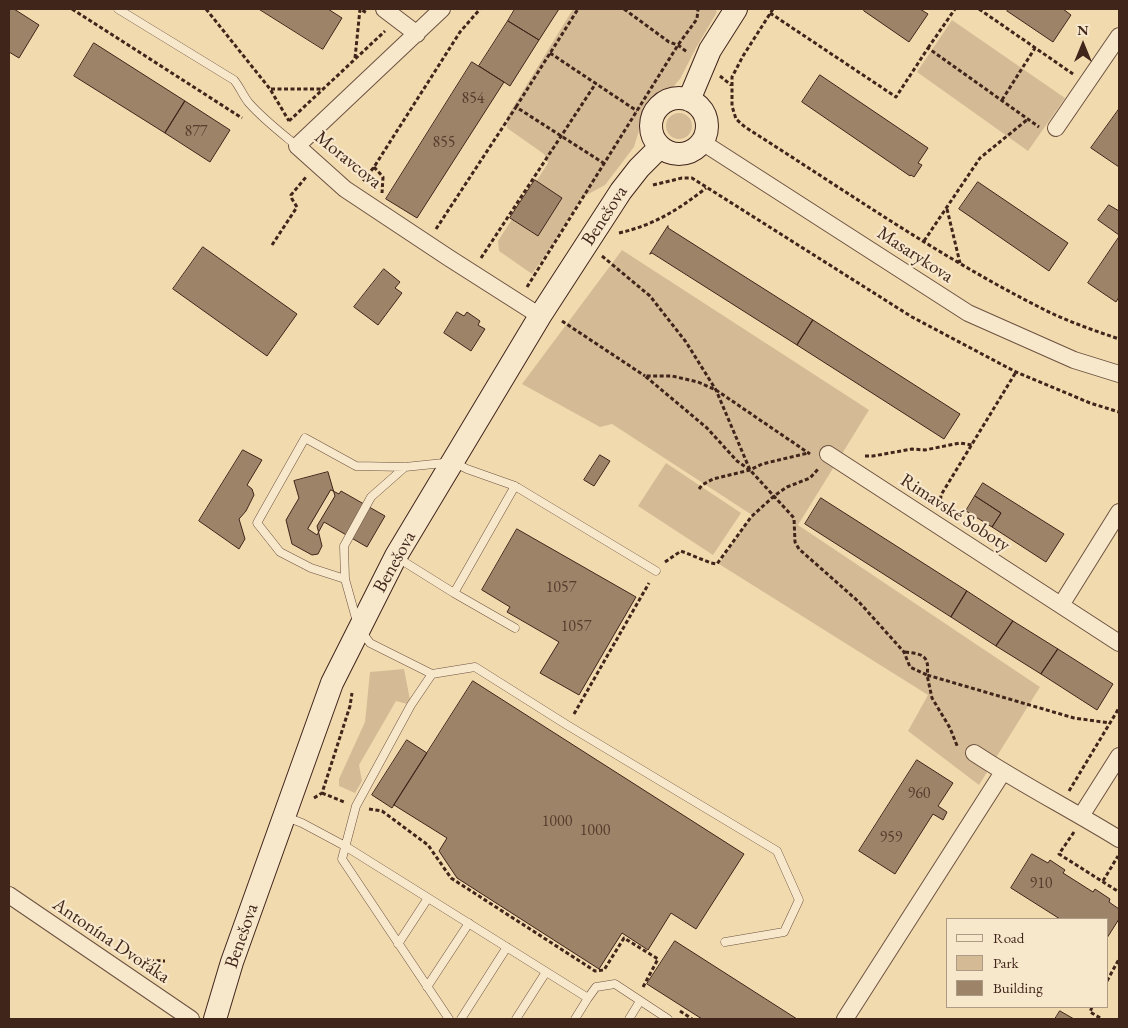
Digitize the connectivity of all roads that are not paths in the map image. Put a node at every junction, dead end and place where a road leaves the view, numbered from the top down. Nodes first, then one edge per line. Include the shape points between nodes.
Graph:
1 (118, 9) edge
2 (442, 9) edge
3 (736, 9) edge
4 (390, 13) edge
5 (416, 34) junction
6 (1119, 36) edge
7 (689, 100) junction
8 (1056, 128) road end
9 (292, 142) junction
10 (702, 142) junction
11 (660, 147) junction
12 (550, 318) junction
13 (1119, 374) edge
14 (826, 459) road end
15 (453, 462) junction
16 (405, 467) junction
17 (515, 486) junction
18 (1119, 512) edge
19 (396, 556) junction
20 (656, 571) road end
21 (345, 579) junction
22 (454, 593) junction
23 (1061, 605) junction
24 (514, 628) dead end
25 (360, 630) junction
26 (1119, 643) edge
27 (432, 674) junction
28 (974, 754) road end
29 (1119, 756) edge
30 (1003, 772) junction
31 (284, 816) junction
32 (1078, 822) junction
33 (345, 846) junction
34 (1117, 851) edge
35 (9, 895) edge
36 (428, 898) junction
37 (468, 923) junction
38 (726, 942) dead end
39 (398, 944) junction
40 (507, 947) junction
41 (546, 972) junction
42 (427, 987) junction
43 (588, 998) junction
44 (640, 1001) junction
45 (191, 1019) edge
46 (215, 1019) edge
47 (449, 1019) edge
48 (461, 1019) edge
49 (516, 1019) edge
50 (574, 1019) edge
51 (629, 1019) edge
52 (668, 1019) edge
53 (844, 1019) edge

1 - 9 lane via 234,80 259,114
2 - 5 street, Moravcova
3 - 7 street via 710,50
4 - 5 street
5 - 9 street, Moravcova
6 - 8 street
7 - 10 street via 702,110 706,118 706,134
7 - 11 street via 673,99 655,112 652,134
9 - 12 street, Moravcova via 345,189 519,303
10 - 11 street via 682,154
10 - 13 street, Masarykova via 968,313 1074,360
11 - 12 street, Benešova via 621,191
12 - 15 street, Benešova
14 - 23 street, Rimavské Soboty via 933,522
15 - 16 lane
15 - 17 lane
15 - 19 street, Benešova
16 - 21 lane via 371,498 344,546
16 - 21 lane via 356,466 305,438 256,523 280,552 311,568
17 - 20 lane
17 - 22 lane
18 - 23 street
19 - 22 lane
19 - 25 street, Benešova
21 - 25 lane
22 - 24 lane
23 - 26 street, Rimavské Soboty
25 - 27 lane via 370,643
25 - 31 street, Benešova via 332,683
27 - 33 lane via 411,704 356,806
27 - 38 lane via 475,668 777,851 799,900 784,932
28 - 30 street
29 - 32 street
30 - 32 street via 1061,804
30 - 53 street
31 - 33 lane
31 - 46 street, Benešova
32 - 34 street
33 - 36 lane
33 - 39 lane via 342,859
35 - 45 street, Antonína Dvořáka
36 - 37 lane
36 - 39 lane
37 - 40 lane
37 - 42 lane
39 - 42 lane
40 - 41 lane
40 - 48 lane
41 - 43 lane
41 - 49 lane
42 - 47 lane
43 - 44 lane via 596,987 615,984
43 - 50 lane
44 - 51 lane
44 - 52 lane

